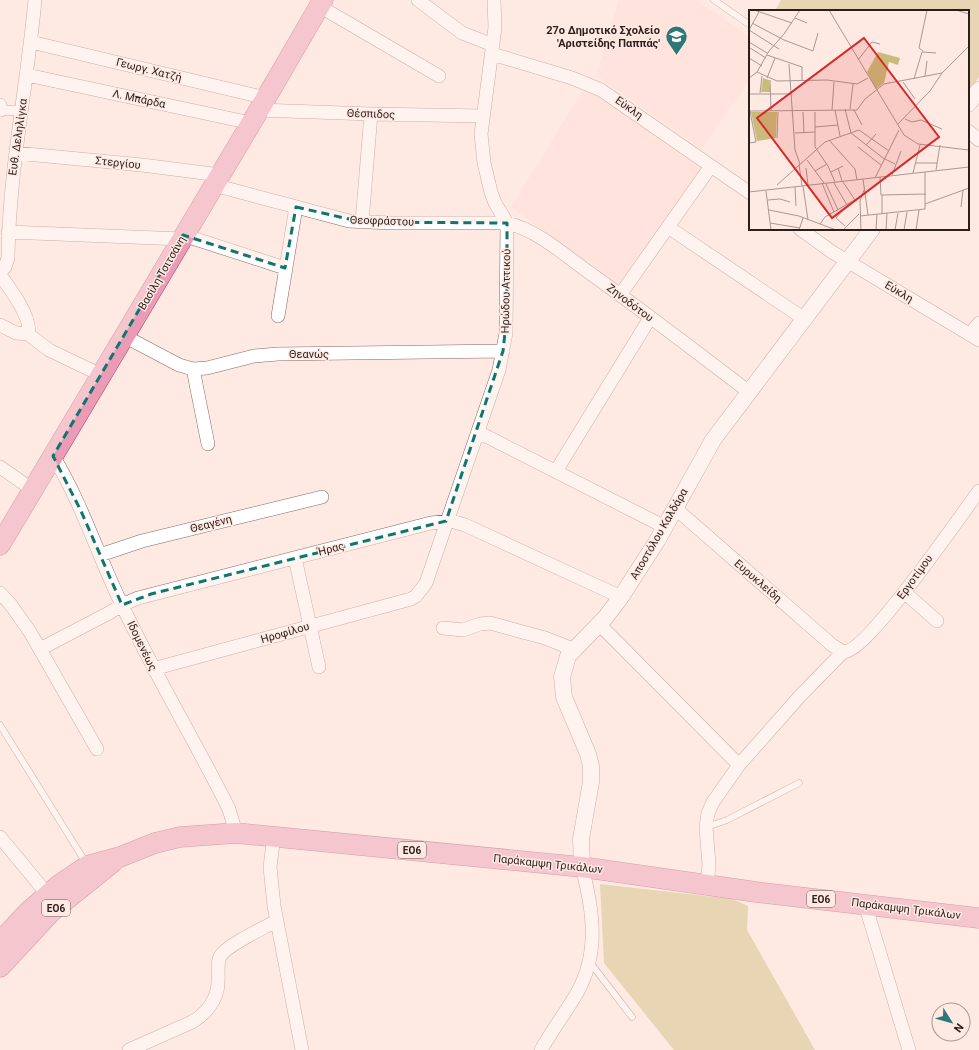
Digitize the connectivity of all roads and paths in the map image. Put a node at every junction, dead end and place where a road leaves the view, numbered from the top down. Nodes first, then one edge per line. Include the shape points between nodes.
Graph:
1 (35, 0) edge
2 (418, 0) edge
3 (504, 0) edge
4 (714, 0) edge
5 (321, 3) edge
6 (494, 5) edge
7 (749, 23) edge
8 (31, 42) junction
9 (492, 50) junction
10 (27, 75) junction
11 (439, 76) dead end
12 (979, 90) edge
13 (969, 103) edge
14 (0, 108) edge
15 (259, 110) junction
16 (22, 111) junction
17 (372, 114) junction
18 (482, 116) junction
19 (969, 132) edge
20 (979, 140) edge
21 (16, 153) junction
22 (711, 166) junction
23 (217, 180) junction
24 (749, 192) edge
25 (296, 207) junction
26 (362, 222) junction
27 (507, 223) junction
28 (668, 227) junction
29 (802, 230) edge
30 (871, 230) edge
31 (8, 232) junction
32 (182, 237) junction
33 (848, 261) junction
34 (285, 268) junction
35 (0, 274) edge
36 (620, 295) junction
37 (278, 316) dead end
38 (650, 318) junction
39 (804, 318) junction
40 (979, 322) edge
41 (0, 325) edge
42 (28, 334) junction
43 (124, 336) junction
44 (974, 337) edge
45 (503, 351) junction
46 (193, 369) junction
47 (101, 375) junction
48 (748, 391) junction
49 (478, 432) junction
50 (208, 444) dead end
51 (53, 456) junction
52 (0, 467) edge
53 (556, 471) junction
54 (33, 490) junction
55 (979, 491) edge
56 (322, 497) dead end
57 (675, 508) junction
58 (446, 521) junction
59 (665, 527) junction
60 (0, 545) edge
61 (100, 554) junction
62 (295, 558) junction
63 (904, 592) junction
64 (0, 593) edge
65 (416, 596) joint
66 (621, 597) junction
67 (122, 605) junction
68 (937, 621) dead end
69 (599, 624) junction
70 (310, 626) junction
71 (443, 628) dead end
72 (40, 649) junction
73 (573, 649) junction
74 (843, 652) junction
75 (319, 667) dead end
76 (153, 670) junction
77 (0, 725) edge
78 (97, 749) dead end
79 (739, 765) junction
80 (799, 783) dead end
81 (706, 827) junction
82 (236, 833) junction
83 (274, 836) junction
84 (0, 837) edge
85 (120, 857) junction
86 (87, 866) junction
87 (582, 867) junction
88 (707, 885) junction
89 (48, 895) junction
90 (865, 904) junction
91 (979, 918) edge
92 (276, 921) junction
93 (0, 942) edge
94 (589, 961) junction
95 (0, 967) edge
96 (632, 1017) dead end
97 (129, 1050) edge
98 (302, 1050) edge
99 (541, 1050) edge
100 (909, 1050) edge

1 - 8 street, Ευθ. Δεληλίγκα
2 - 9 street, Εύκλη via 462,33
3 - 6 street
4 - 7 lane
5 - 11 street
5 - 15 main road, Βασίλη Τσιτσάνη
6 - 9 street
8 - 10 street, Ευθ. Δεληλίγκα
8 - 15 street, Γεωργ. Χατζή
9 - 18 street
9 - 22 street, Εύκλη via 601,90
10 - 15 street, Λ. Μπάρδα
10 - 16 street, Ευθ. Δεληλίγκα
12 - 13 street
14 - 16 street
15 - 17 street, Θέσπιδος
15 - 23 main road, Βασίλη Τσιτσάνη
16 - 21 street, Ευθ. Δεληλίγκα
17 - 18 street, Θέσπιδος
17 - 26 street
18 - 27 street via 484,163 495,203
19 - 20 street
21 - 23 street, Στεργίου via 142,165
21 - 31 street, Ευθ. Δεληλίγκα via 10,192
22 - 24 street, Εύκλη
22 - 28 street
23 - 25 street, Θεοφράστου
23 - 32 main road, Βασίλη Τσιτσάνη
25 - 26 street, Θεοφράστου
25 - 34 street
26 - 27 street, Θεοφράστου
27 - 36 street, Ζηνοδότου via 539,237
27 - 45 street, Ηρώδου Αττικού via 507,314
28 - 36 street
28 - 39 street
29 - 33 street, Εύκλη
30 - 33 street, Αποστόλου Καλδάρα
31 - 32 street
31 - 35 street, Ευθ. Δεληλίγκα via 7,262
32 - 34 street
32 - 43 main road, Βασίλη Τσιτσάνη
33 - 39 street, Αποστόλου Καλδάρα
33 - 44 street, Εύκλη
34 - 37 street
35 - 42 street via 25,315 29,326
36 - 38 street, Ζηνοδότου
38 - 48 street, Ζηνοδότου
38 - 53 street
39 - 48 street, Αποστόλου Καλδάρα
40 - 44 street
41 - 42 street via 16,334
42 - 47 street via 49,350
43 - 46 street, Θεανώς via 172,362
43 - 47 main road, Βασίλη Τσιτσάνη
45 - 46 street, Θεανώς via 278,354 254,356
45 - 49 street, Ηρώδου Αττικού
46 - 50 street
47 - 51 main road, Βασίλη Τσιτσάνη
48 - 57 street, Αποστόλου Καλδάρα via 713,440
49 - 53 street
49 - 58 street, Ηρώδου Αττικού
51 - 54 main road, Βασίλη Τσιτσάνη
51 - 61 street, Ιδομενέως via 78,502
52 - 54 street
53 - 59 street
54 - 60 main road, Βασίλη Τσιτσάνη
55 - 63 street, Εργοτίμου
56 - 61 street, Θεαγένη via 142,541
57 - 59 street, Αποστόλου Καλδάρα
57 - 74 street, Ευρυκλείδη
58 - 62 street, Ήρας
58 - 65 street, Ηρώδου Αττικού via 428,579
58 - 66 street, Ήρας via 465,525
59 - 66 street, Αποστόλου Καλδάρα
61 - 67 street, Ιδομενέως
62 - 67 street, Ήρας via 151,594
62 - 70 street
63 - 68 street
63 - 74 street, Εργοτίμου via 867,636 850,650
64 - 72 street via 23,621
65 - 70 street, Ηροφίλου
66 - 69 street, Αποστόλου Καλδάρα
67 - 72 street, Ήρας
67 - 76 street, Ιδομενέως
69 - 73 street, Αποστόλου Καλδάρα
69 - 79 street
70 - 75 street
70 - 76 street, Ηροφίλου
71 - 73 street via 463,630 490,623 545,638
72 - 78 street
73 - 87 street, Αποστόλου Καλδάρα via 563,670 562,690 591,766 591,782 581,839
74 - 79 street, Εργοτίμου via 805,690
76 - 82 street, Ιδομενέως via 222,795
77 - 86 lane
79 - 81 street, Εργοτίμου via 712,802
80 - 81 lane via 727,820
81 - 88 street, Εργοτίμου via 709,865
82 - 83 main road, Παράκαμψη Τρικάλων / ΕΟ6
82 - 85 main road, Παράκαμψη Τρικάλων / ΕΟ6 via 180,837 155,843
83 - 87 main road, Παράκαμψη Τρικάλων / ΕΟ6
83 - 92 street via 270,867
84 - 89 street
85 - 86 main road, Παράκαμψη Τρικάλων / ΕΟ6
85 - 95 main road, Παράκαμψη Τρικάλων / ΕΟ6 via 51,912
86 - 89 main road, Παράκαμψη Τρικάλων / ΕΟ6
87 - 88 main road, Παράκαμψη Τρικάλων / ΕΟ6
87 - 94 street via 593,918 593,943
88 - 90 main road, Παράκαμψη Τρικάλων / ΕΟ6
89 - 93 main road, Παράκαμψη Τρικάλων / ΕΟ6
90 - 91 main road, Παράκαμψη Τρικάλων / ΕΟ6
90 - 100 street
92 - 97 street via 223,953 218,966 217,992 202,1016
92 - 98 street
94 - 96 lane
94 - 99 street via 577,992

